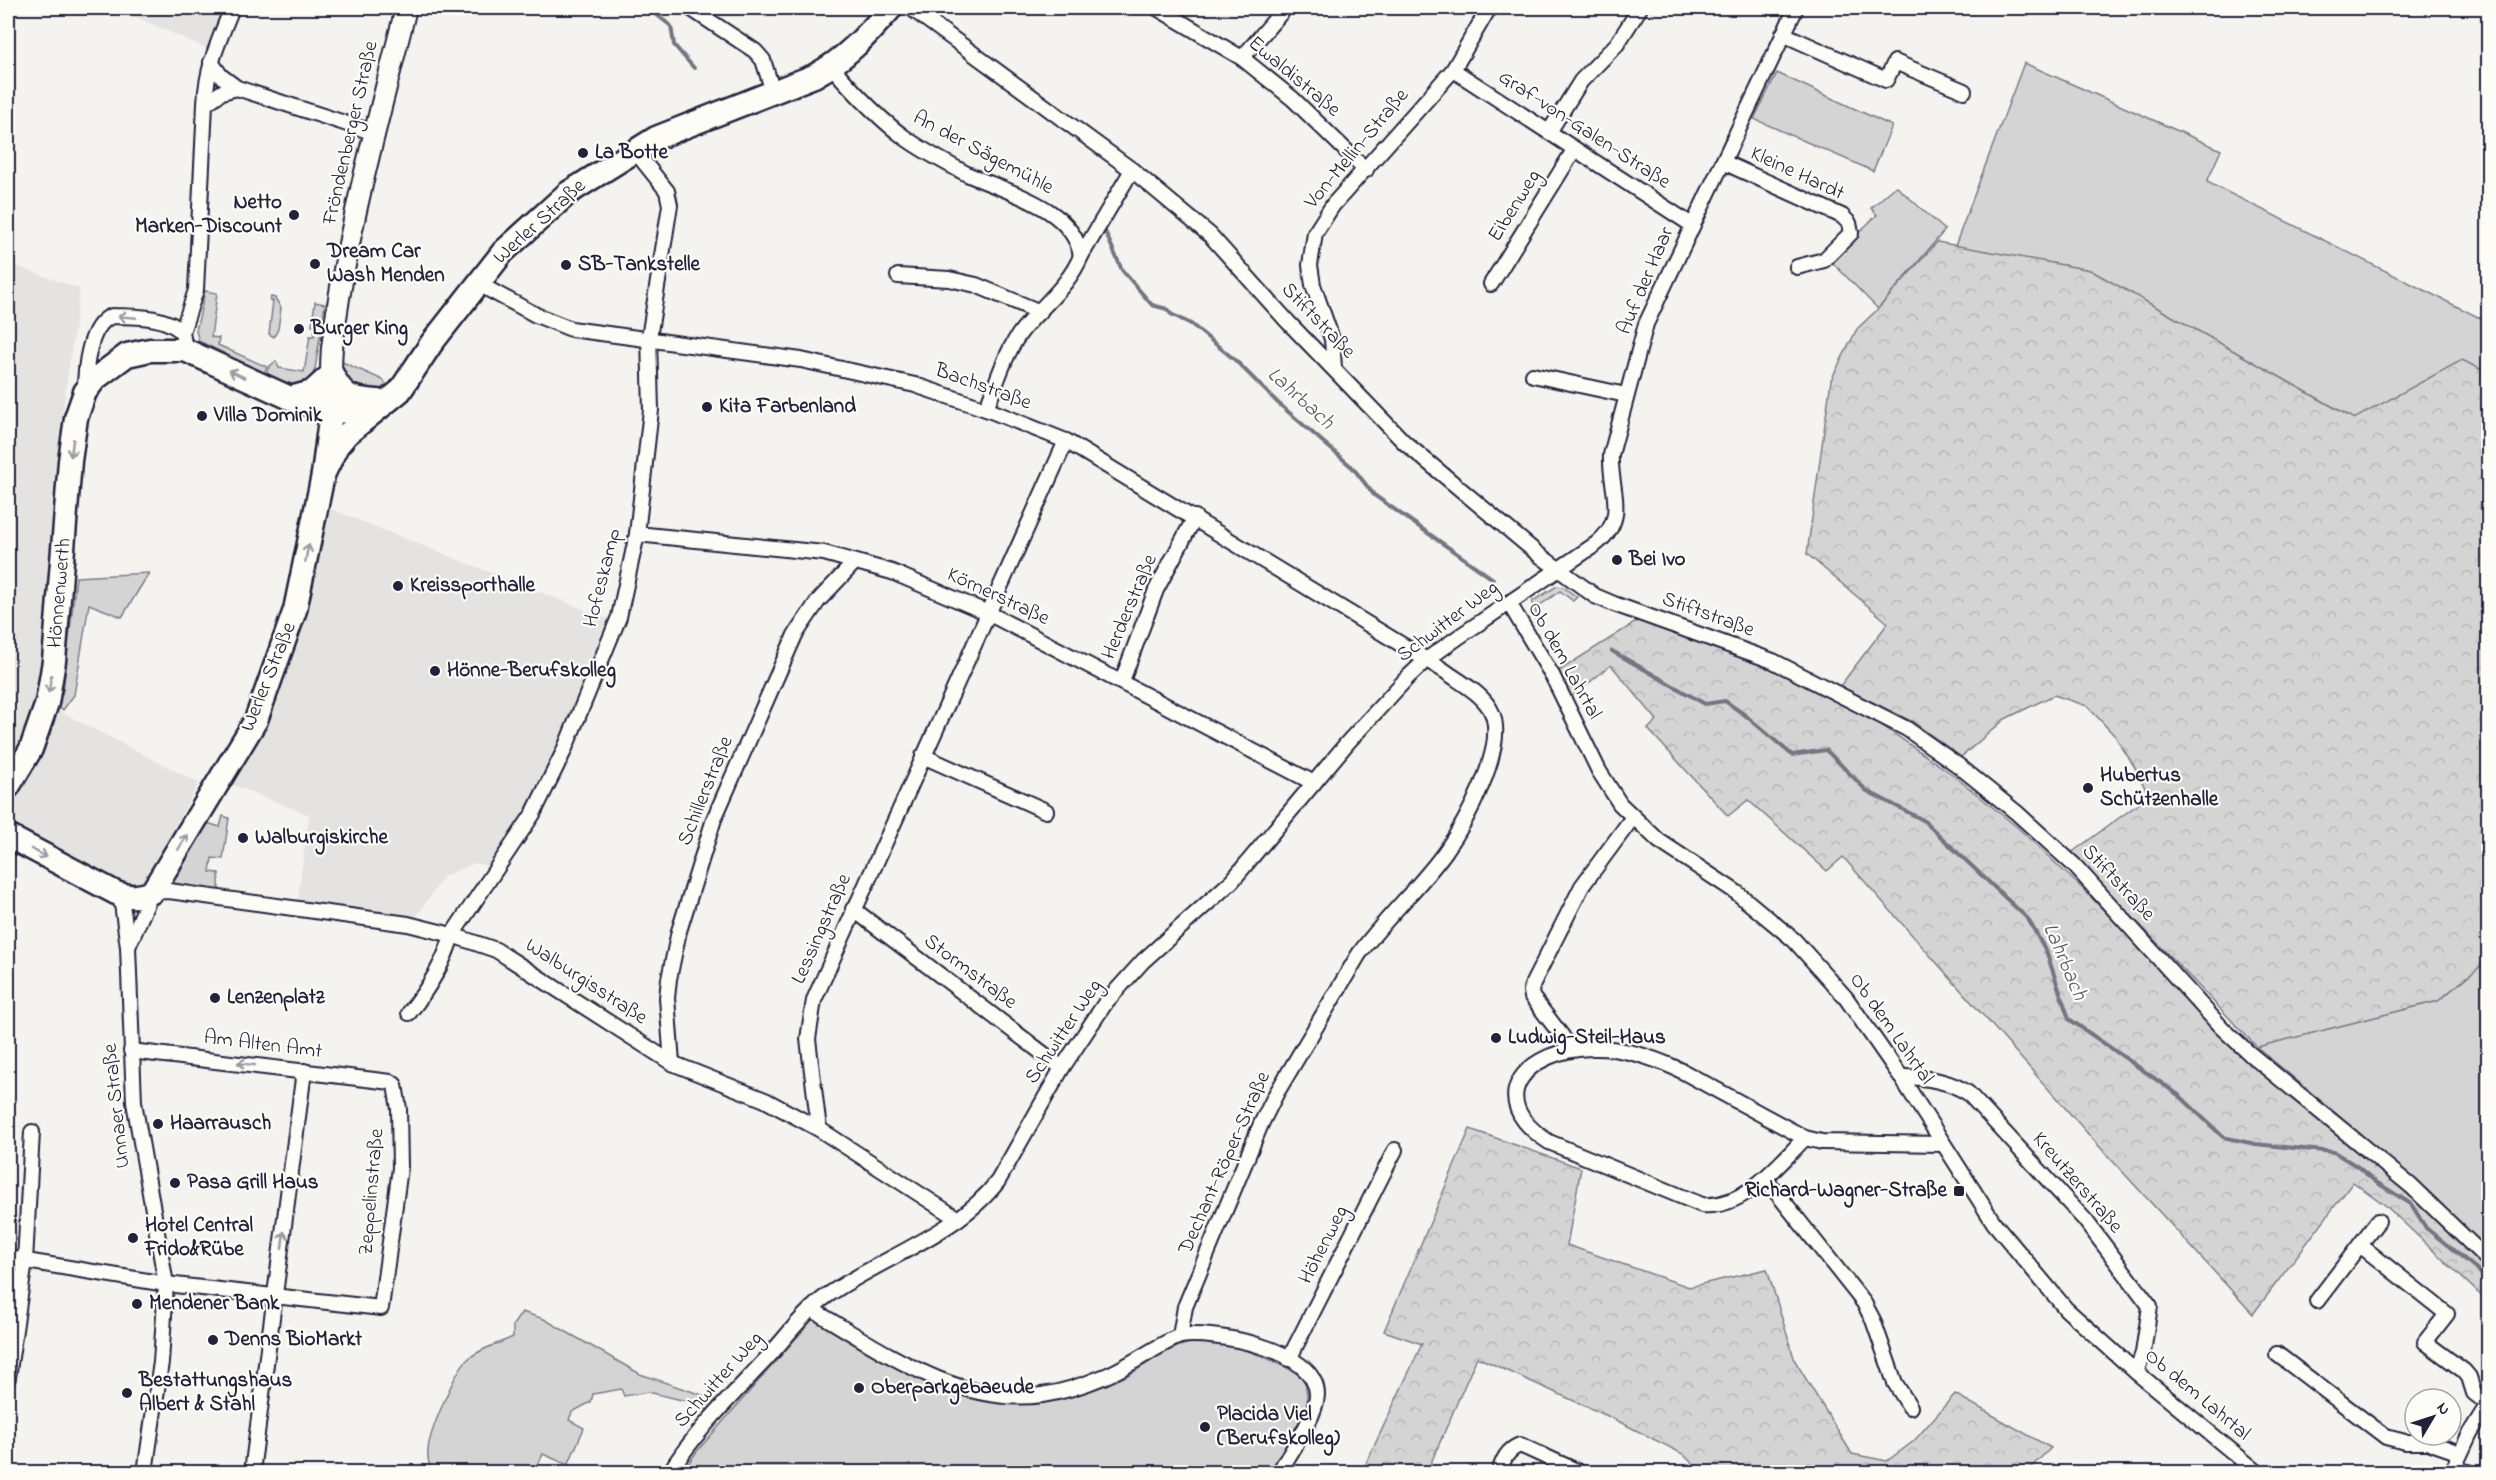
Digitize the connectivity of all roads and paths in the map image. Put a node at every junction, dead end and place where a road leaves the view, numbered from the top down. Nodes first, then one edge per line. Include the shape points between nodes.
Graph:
1 (232, 8) edge
2 (405, 8) edge
3 (690, 8) edge
4 (891, 8) edge
5 (911, 8) edge
6 (1157, 8) edge
7 (1285, 8) edge
8 (1489, 8) edge
9 (1640, 8) edge
10 (1796, 8) edge
11 (1783, 34) junction
12 (1242, 58) junction
13 (211, 62) junction
14 (832, 67) junction
15 (1453, 70) junction
16 (237, 88) junction
17 (1965, 91) dead end
18 (773, 92) junction
19 (206, 104) junction
20 (1549, 132) junction
21 (375, 133) junction
22 (1574, 150) junction
23 (634, 151) junction
24 (1723, 162) junction
25 (1131, 170) junction
26 (1366, 170) junction
27 (1692, 225) junction
28 (1082, 256) junction
29 (1797, 267) dead end
30 (898, 276) dead end
31 (477, 283) junction
32 (1491, 284) dead end
33 (1040, 312) junction
34 (649, 338) junction
35 (183, 341) junction
36 (1334, 368) junction
37 (332, 374) junction
38 (1533, 375) dead end
39 (85, 380) junction
40 (1626, 395) junction
41 (290, 398) junction
42 (388, 402) junction
43 (986, 409) junction
44 (331, 412) junction
45 (1066, 441) junction
46 (323, 475) junction
47 (1195, 517) junction
48 (637, 534) junction
49 (855, 562) junction
50 (1558, 570) junction
51 (1509, 603) junction
52 (988, 613) junction
53 (1426, 660) junction
54 (1122, 681) junction
55 (923, 756) junction
56 (1314, 783) junction
57 (8, 787) edge
58 (1046, 811) dead end
59 (1633, 818) junction
60 (8, 836) edge
61 (152, 892) junction
62 (116, 893) junction
63 (854, 909) junction
64 (452, 935) junction
65 (128, 947) junction
66 (410, 1013) dead end
67 (131, 1050) junction
68 (1570, 1050) junction
69 (672, 1063) junction
70 (1062, 1068) junction
71 (304, 1071) junction
72 (1901, 1077) junction
73 (391, 1082) joint
74 (819, 1129) junction
75 (32, 1132) dead end
76 (1805, 1138) junction
77 (1943, 1144) junction
78 (1395, 1150) dead end
79 (1765, 1178) junction
80 (958, 1219) junction
81 (2378, 1221) dead end
82 (2360, 1245) junction
83 (8, 1258) edge
84 (2488, 1260) edge
85 (25, 1261) junction
86 (166, 1284) junction
87 (275, 1298) junction
88 (2317, 1301) dead end
89 (811, 1309) junction
90 (1180, 1336) junction
91 (2277, 1354) dead end
92 (1289, 1359) junction
93 (2136, 1372) junction
94 (8, 1378) edge
95 (2488, 1404) edge
96 (1910, 1407) dead end
97 (2460, 1454) junction
98 (2453, 1471) edge
99 (145, 1473) edge
100 (252, 1473) edge
101 (670, 1473) edge
102 (1279, 1473) edge
103 (1499, 1473) edge
104 (1579, 1473) edge
105 (2257, 1473) edge
106 (2469, 1473) edge

1 - 13 street
2 - 21 main road, Fröndenberger Straße
3 - 18 street via 755,51 763,60
4 - 14 main road, Werler Straße
5 - 25 street, Stiftstraße
6 - 12 street, Ewaldistraße
7 - 12 street
8 - 15 street, Von-Mellin-Straße
9 - 20 street via 1617,44 1581,81
10 - 11 street, Auf der Haar
11 - 17 street via 1886,80 1895,62
11 - 24 street, Auf der Haar
12 - 26 street, Ewaldistraße via 1293,99
13 - 16 street
13 - 19 street
14 - 18 main road, Werler Straße
14 - 28 street, An der Sägemühle via 905,138 1054,216 1079,242
15 - 20 street, Graf-von-Galen-Straße
15 - 26 street, Von-Mellin-Straße
16 - 19 street via 222,92
16 - 21 street
18 - 23 main road, Werler Straße via 656,138
19 - 35 street via 196,290
20 - 22 street, Graf-von-Galen-Straße
21 - 37 main road, Fröndenberger Straße via 342,284
22 - 27 street, Graf-von-Galen-Straße
22 - 32 street, Eibenweg
23 - 31 main road, Werler Straße via 586,180 547,211
23 - 34 street, Hofeskamp via 667,191 670,205
24 - 27 street, Auf der Haar
24 - 29 street, Kleine Hardt via 1842,216 1849,223 1851,233 1824,260
25 - 28 street
25 - 36 street, Stiftstraße via 1210,235
26 - 36 street, Von-Mellin-Straße via 1321,221 1311,248 1313,285 1332,339
27 - 40 street, Auf der Haar via 1646,324
28 - 33 street
30 - 33 street via 976,285
31 - 34 street, Bachstraße via 571,329
31 - 42 main road, Werler Straße via 400,391
33 - 43 street via 1013,345
34 - 43 street, Bachstraße via 801,360 915,385
34 - 48 street, Hofeskamp via 651,410
35 - 39 main road, Hönnenwerth via 127,355
35 -> 39 street, Hönnenwerth via 164,321 112,316 97,328
41 -> 35 main road, Hönnenwerth
36 - 50 street, Stiftstraße via 1405,443
37 - 41 main road via 312,392
37 - 42 main road via 350,398
37 - 44 main road, Fröndenberger Straße
38 - 40 street
39 -> 57 main road, Hönnenwerth via 70,461 47,703 31,749
40 - 50 street, Auf der Haar via 1611,455 1617,507 1613,524 1604,538
41 - 44 main road, Hönnenwerth
41 - 46 main road via 314,421
42 - 44 main road
42 - 46 main road, Werler Straße via 347,434
43 - 45 street, Bachstraße
44 - 46 main road, Werler Straße
45 - 47 street, Bachstraße
45 - 52 street, Lessingstraße
61 -> 46 main road, Werler Straße via 256,720 296,610
47 - 53 street, Bachstraße
47 - 54 street, Herderstraße via 1156,590
48 - 49 street, Körnerstraße via 824,553
48 - 64 street, Hofeskamp via 619,617 563,753 533,814
49 - 52 street, Körnerstraße via 892,572
49 - 69 street, Schillerstraße via 818,601 795,635 714,819 679,931 669,979
50 - 51 street, Schwitter Weg
50 - 84 street, Stiftstraße via 1614,604 1773,661 1907,729 1959,766 2074,865 2235,1041 2411,1186
51 - 53 street, Schwitter Weg
51 - 59 street, Ob dem Lahrtal via 1552,675 1599,771
52 - 54 street, Körnerstraße
52 - 55 street, Lessingstraße
53 - 56 street, Schwitter Weg
53 - 90 street, Dechant-Röper-Straße via 1487,703 1496,732 1491,762 1445,852 1359,954 1276,1094 1185,1307
54 - 56 street, Körnerstraße
55 - 58 street
55 - 63 street, Lessingstraße
56 - 70 street, Schwitter Weg via 1232,881 1126,978
59 - 68 street via 1582,886 1533,983 1532,997
59 - 72 street, Ob dem Lahrtal via 1659,842 1710,874 1794,940 1846,998
60 -> 62 main road
61 - 62 main road via 130,897
61 - 64 street, Walburgisstraße via 169,891 408,924
61 - 65 street, Unnaer Straße
62 - 65 street, Unnaer Straße via 122,904
63 - 70 street, Stormstraße
63 - 74 street, Lessingstraße via 821,981 810,1018 809,1062
64 - 66 street, Hofeskamp via 448,951
64 - 69 street, Walburgisstraße via 496,950
65 - 67 street, Unnaer Straße
71 -> 67 street, Am Alten Amt
67 - 86 street, Unnaer Straße via 134,1102
68 - 76 street via 1614,1050 1663,1062
68 - 79 street via 1552,1054 1527,1070 1515,1089 1516,1108 1530,1128 1549,1142 1702,1205 1725,1203
69 - 74 street, Walburgisstraße via 765,1100
70 - 80 street, Schwitter Weg via 998,1181
71 - 73 street, Am Alten Amt
87 -> 71 street
72 - 77 street, Ob dem Lahrtal
72 - 93 street, Kreutzerstraße via 1926,1077 1968,1093 2085,1220 2150,1306
73 - 87 street, Zeppelinstraße via 397,1090 399,1109 400,1168 381,1308
74 - 80 street, Walburgisstraße
75 - 85 street
76 - 77 street via 1822,1142
76 - 79 street
77 - 93 street, Ob dem Lahrtal via 1994,1223 2029,1266 2082,1325
78 - 92 street, Höhenweg
79 - 96 street via 1864,1303 1895,1383
80 - 89 street, Schwitter Weg via 844,1285
81 - 82 street
82 - 88 street
82 - 95 street via 2447,1314 2425,1342 2464,1371 2474,1393
83 - 85 street
85 - 86 street
85 - 94 street
86 - 87 street
86 - 99 street, Unnaer Straße via 161,1362
87 - 100 street
89 - 90 street via 929,1375 1000,1396 1062,1392 1124,1368
89 - 101 street, Schwitter Weg via 696,1436
90 - 92 street via 1235,1338
91 - 97 street via 2386,1437 2428,1442
92 - 102 street via 1311,1377 1317,1397 1312,1414
93 - 105 street, Ob dem Lahrtal
95 - 97 street
97 - 98 street
98 - 106 street
103 - 104 street via 1504,1457 1520,1445

